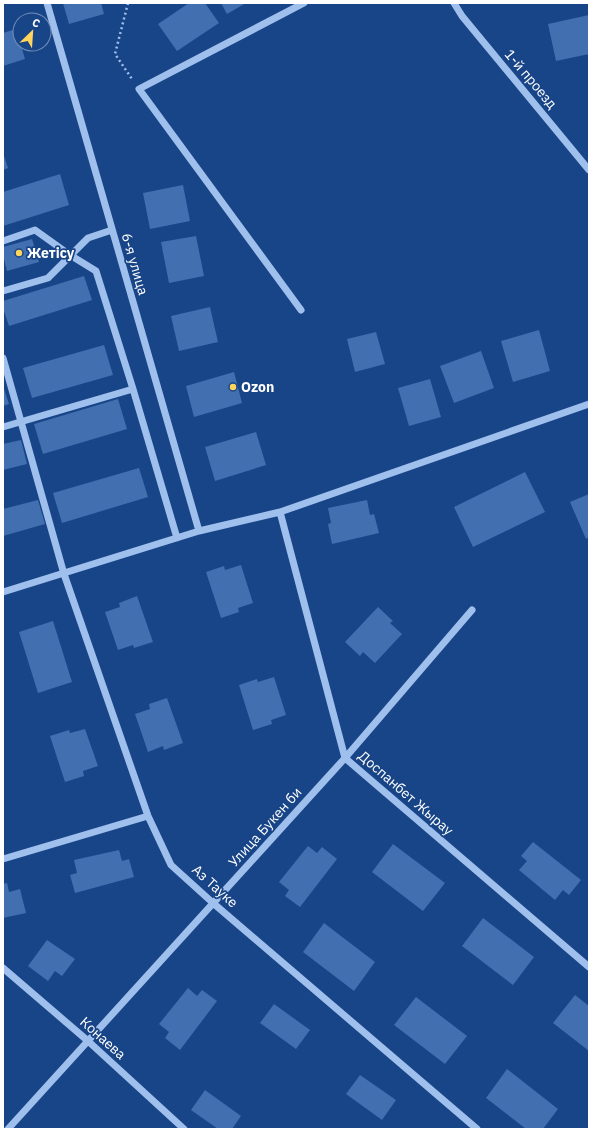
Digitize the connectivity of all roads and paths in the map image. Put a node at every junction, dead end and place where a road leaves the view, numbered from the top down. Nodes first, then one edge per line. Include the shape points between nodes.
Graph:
1 (47, 3) edge
2 (128, 3) edge
3 (304, 3) edge
4 (454, 3) edge
5 (140, 89) junction
6 (589, 170) edge
7 (112, 230) junction
8 (3, 241) edge
9 (70, 255) junction
10 (3, 291) edge
11 (301, 310) dead end
12 (3, 358) edge
13 (133, 389) junction
14 (589, 404) edge
15 (22, 421) junction
16 (3, 427) edge
17 (280, 512) junction
18 (198, 531) junction
19 (177, 538) junction
20 (64, 574) junction
21 (3, 592) edge
22 (472, 610) dead end
23 (345, 758) junction
24 (148, 816) junction
25 (3, 858) edge
26 (213, 903) junction
27 (589, 967) edge
28 (3, 968) edge
29 (88, 1041) junction
30 (8, 1129) edge
31 (184, 1129) edge
32 (477, 1129) edge

1 - 7 street, 6-я улица
2 - 5 path via 116,54
3 - 5 street
4 - 6 street, 1-й проезд
5 - 11 street
7 - 9 street via 88,238
7 - 18 street, 6-я улица
8 - 9 street via 35,230
9 - 10 street via 48,278
9 - 13 street via 96,271
12 - 15 street, Аз Тауке
13 - 15 street
13 - 19 street
14 - 17 street
15 - 16 street
15 - 20 street, Аз Тауке
17 - 18 street
17 - 23 street, Доспанбет Жырау
18 - 19 street
19 - 20 street
20 - 21 street
20 - 24 street, Аз Тауке
22 - 23 street, Улица Букен би
23 - 26 street, Улица Букен би
23 - 27 street, Доспанбет Жырау
24 - 25 street
24 - 26 street, Аз Тауке via 171,865
26 - 29 street, Улица Букен би
26 - 32 street, Аз Тауке
28 - 29 street, Конаева
29 - 30 street, Улица Букен би
29 - 31 street, Конаева

